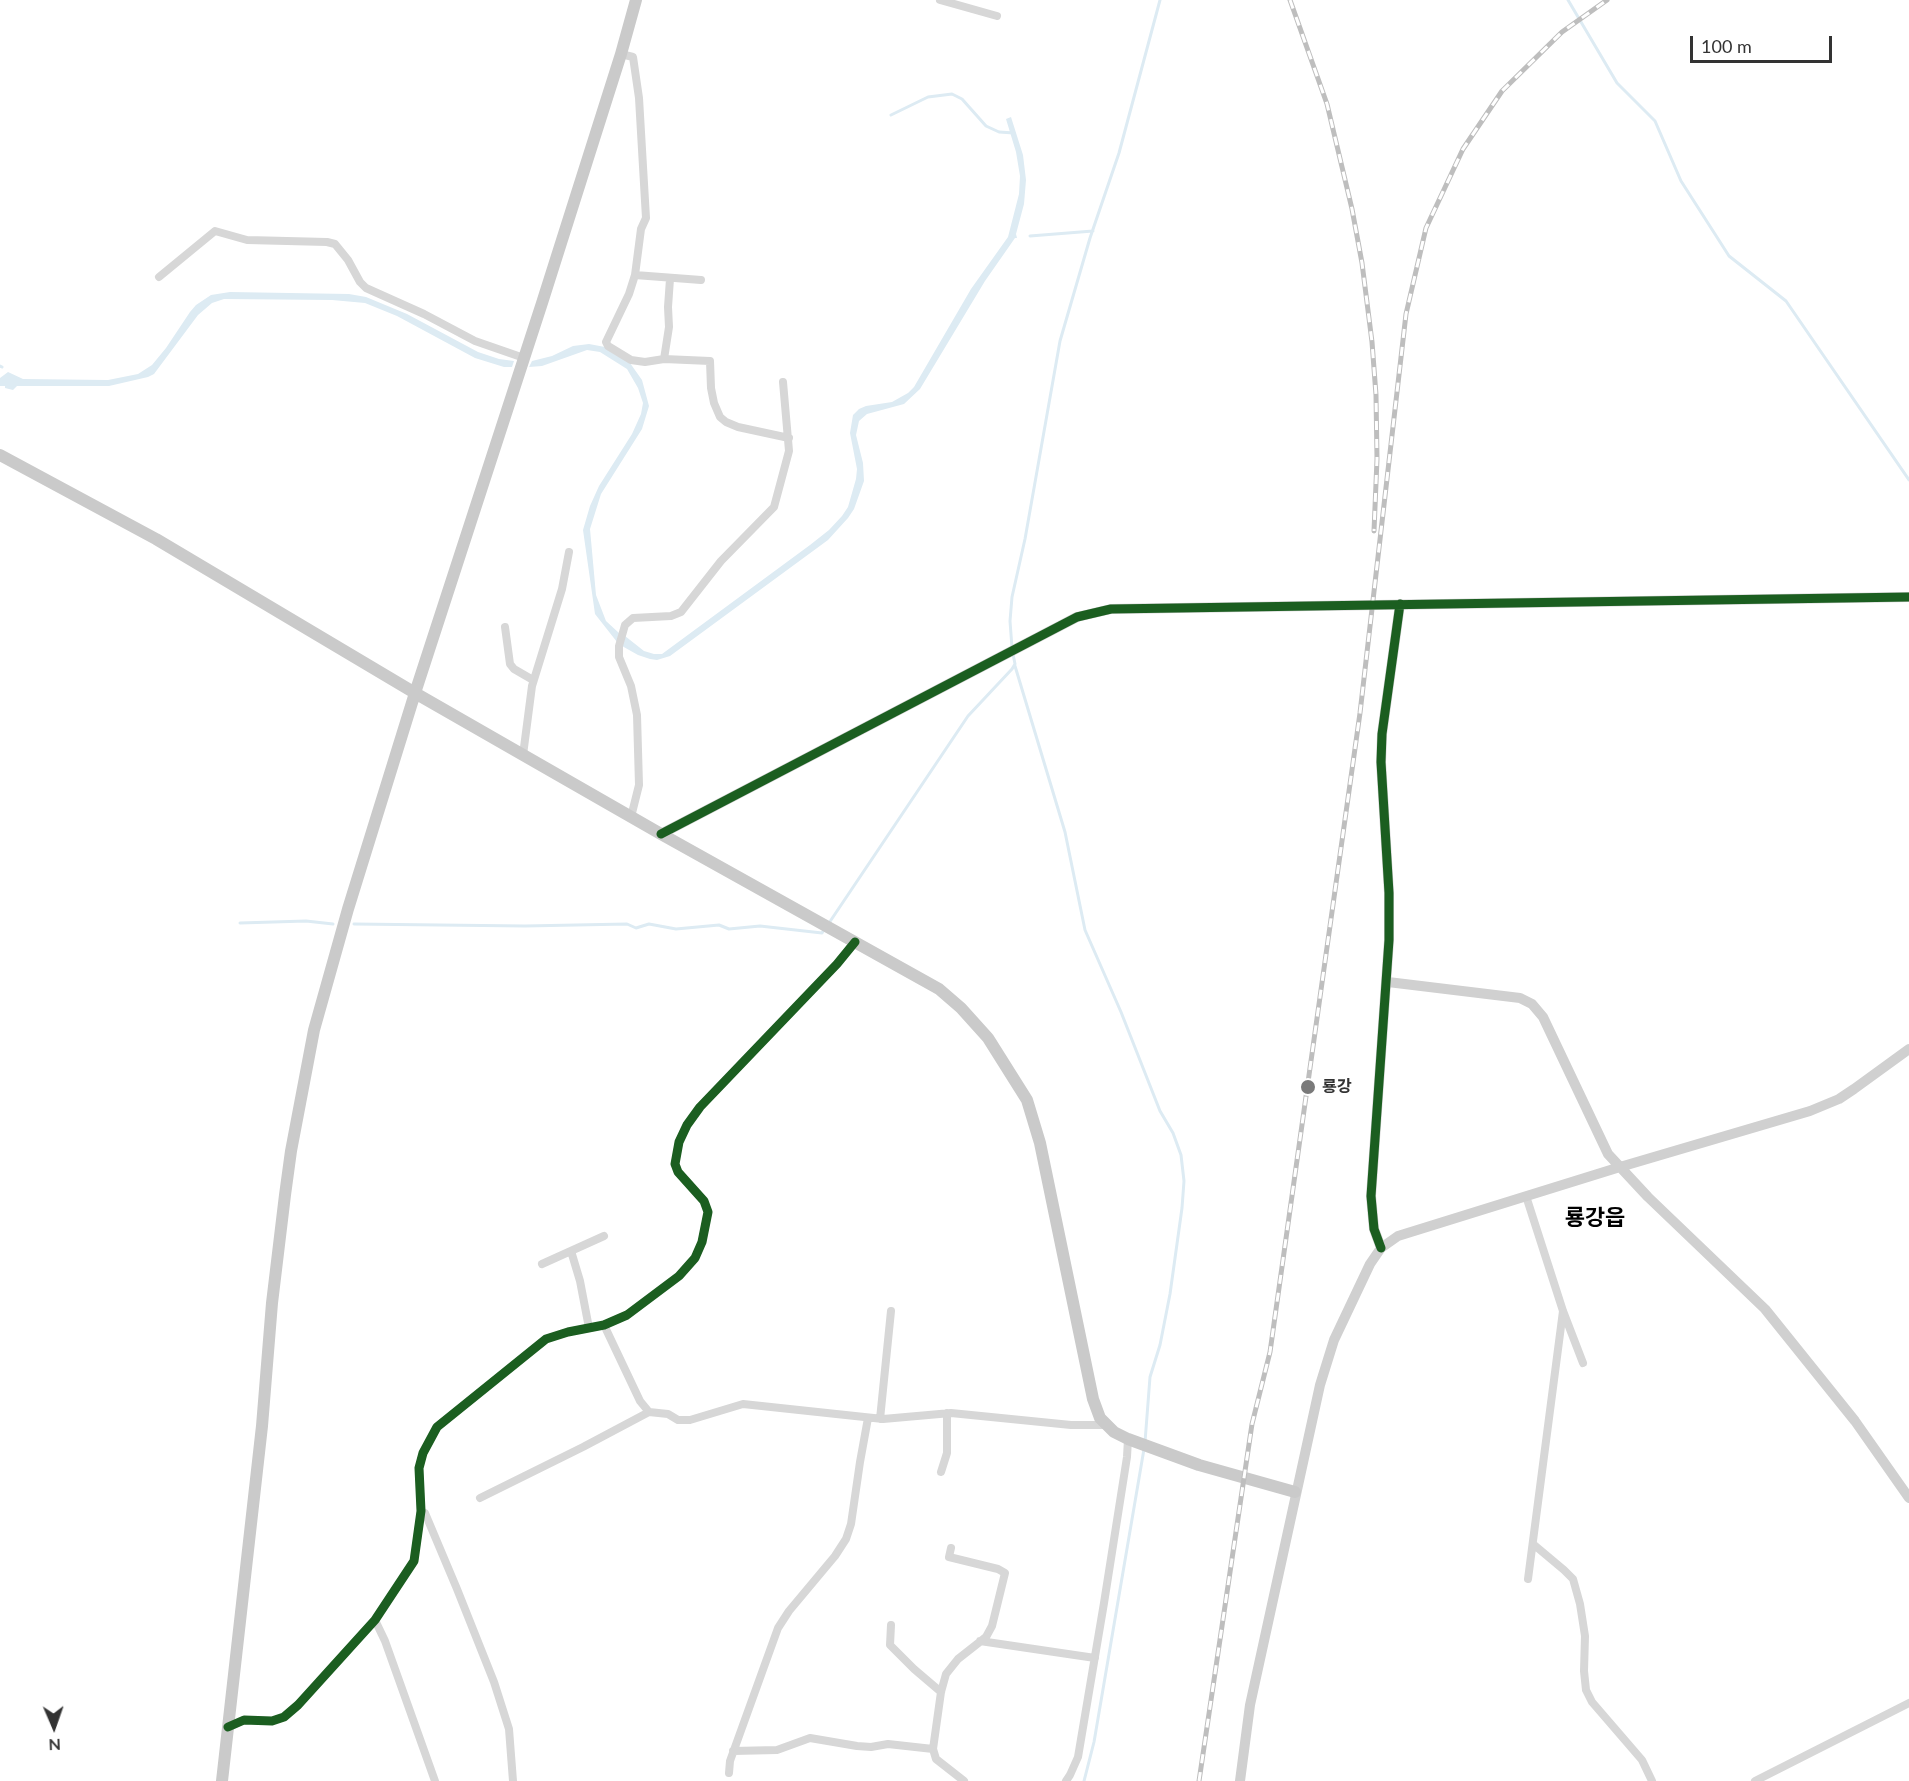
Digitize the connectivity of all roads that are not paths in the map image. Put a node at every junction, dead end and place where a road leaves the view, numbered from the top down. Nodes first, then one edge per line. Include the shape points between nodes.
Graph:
1 (636, 0) edge
2 (940, 0) edge
3 (997, 16) dead end
4 (621, 54) junction
5 (635, 275) junction
6 (159, 277) dead end
7 (670, 279) junction
8 (701, 280) dead end
9 (524, 358) junction
10 (664, 359) junction
11 (783, 382) dead end
12 (789, 438) junction
13 (0, 455) edge
14 (569, 552) dead end
15 (1909, 597) edge
16 (1401, 604) junction
17 (505, 627) dead end
18 (533, 680) junction
19 (415, 693) junction
20 (523, 755) junction
21 (631, 816) junction
22 (661, 834) junction
23 (855, 942) junction
24 (1388, 982) junction
25 (1909, 1049) edge
26 (1620, 1167) junction
27 (1526, 1196) junction
28 (604, 1236) dead end
29 (1381, 1248) junction
30 (571, 1251) junction
31 (542, 1264) dead end
32 (891, 1311) dead end
33 (1563, 1311) junction
34 (604, 1325) junction
35 (589, 1328) junction
36 (1583, 1363) dead end
37 (649, 1412) junction
38 (947, 1413) junction
39 (868, 1418) junction
40 (880, 1419) junction
41 (1107, 1425) junction
42 (1139, 1443) junction
43 (941, 1472) dead end
44 (1295, 1492) junction
45 (480, 1498) dead end
46 (1909, 1498) edge
47 (421, 1510) junction
48 (1533, 1544) junction
49 (951, 1548) dead end
50 (1528, 1579) dead end
51 (375, 1620) junction
52 (891, 1625) dead end
53 (980, 1641) junction
54 (1095, 1658) junction
55 (941, 1692) junction
56 (1909, 1703) edge
57 (228, 1726) junction
58 (933, 1749) junction
59 (733, 1751) junction
60 (729, 1773) dead end
61 (222, 1781) edge
62 (435, 1781) edge
63 (513, 1781) edge
64 (964, 1781) edge
65 (1066, 1781) edge
66 (1240, 1781) edge
67 (1652, 1781) edge
68 (1755, 1781) edge

1 - 4 main road
2 - 3 street
4 - 5 street via 633,57 643,150 645,218
4 - 9 main road
5 - 7 street
5 - 10 street via 606,342 632,360
6 - 9 street via 215,231 247,240 327,242 335,244 366,288 475,341
7 - 8 street
7 - 10 street
9 - 19 main road
10 - 12 street via 710,361 711,388 720,417 738,427
11 - 12 street
12 - 21 street via 778,498 769,513 727,553 681,612 633,618 625,625 619,657 638,715 639,785
13 - 19 main road via 156,539
14 - 18 street via 562,590
15 - 16 street
16 - 22 street via 1111,609 1077,617
16 - 24 street via 1381,762 1389,893
17 - 18 street via 510,664
18 - 20 street
19 - 20 main road
19 - 57 main road via 324,993 293,1141
20 - 21 main road
21 - 22 main road
22 - 23 main road
23 - 34 street via 687,1125 675,1164 708,1212 702,1242 695,1258 679,1276 627,1315
23 - 41 main road via 939,989 961,1008 988,1038 1027,1100 1040,1143 1093,1399
24 - 26 street via 1520,998 1532,1004 1543,1017 1608,1154
24 - 29 street via 1371,1196 1374,1228
25 - 26 street via 1839,1099 1810,1111
26 - 27 street
26 - 46 street via 1765,1309 1855,1421
27 - 29 street via 1398,1236
27 - 33 street
28 - 30 street
29 - 44 street via 1334,1340
30 - 31 street
30 - 35 street
32 - 40 street
33 - 36 street
33 - 48 street
34 - 35 street
34 - 37 street
35 - 47 street via 546,1339 437,1427 421,1460
37 - 39 street via 690,1420 743,1404
37 - 45 street
38 - 40 street
38 - 41 street
38 - 43 street via 947,1452
39 - 40 street
39 - 59 street via 846,1539 778,1628
41 - 42 main road
42 - 44 main road via 1199,1465
42 - 54 street via 1127,1457
44 - 66 street via 1250,1705
47 - 51 street via 412,1567
47 - 63 street via 457,1589 500,1701 509,1729
48 - 50 street
48 - 67 street via 1573,1579 1586,1636 1586,1690 1642,1760
49 - 53 street via 949,1557 1005,1573 992,1626
51 - 57 street via 284,1717 272,1721 244,1720
51 - 62 street
52 - 55 street via 890,1645
53 - 54 street
53 - 55 street via 946,1674
54 - 65 street via 1078,1757
55 - 58 street
56 - 68 street
57 - 61 main road
58 - 59 street via 888,1744 857,1746 810,1738 777,1750
58 - 64 street via 936,1759
59 - 60 street

